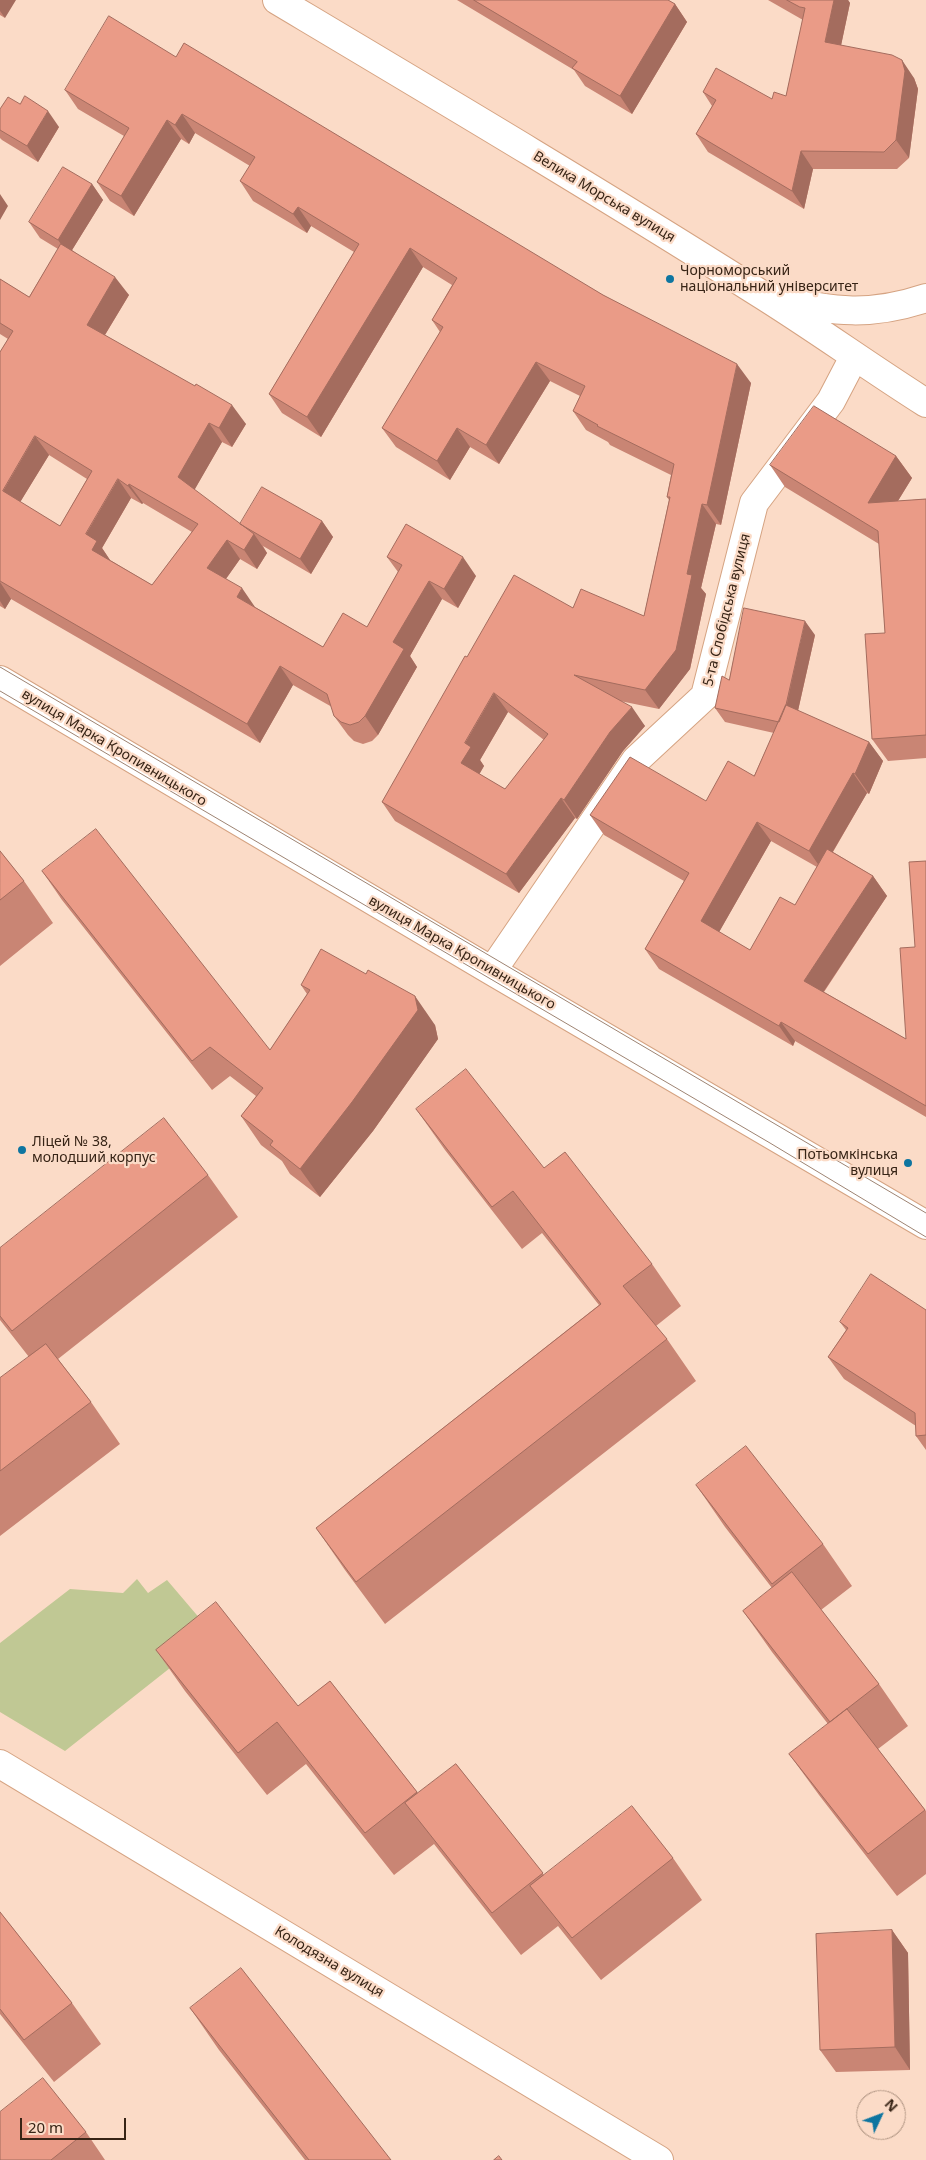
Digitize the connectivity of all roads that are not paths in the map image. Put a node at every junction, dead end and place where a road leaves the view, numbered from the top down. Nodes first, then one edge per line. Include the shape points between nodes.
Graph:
1 (278, 0) edge
2 (758, 292) junction
3 (926, 298) edge
4 (854, 357) junction
5 (926, 403) edge
6 (0, 680) edge
7 (492, 972) junction
8 (926, 1224) edge
9 (0, 1764) edge
10 (659, 2160) edge

1 - 2 street, Велика Морська вулиця
2 - 3 street via 830,310 856,311 898,307
2 - 4 street, Велика Морська вулиця
4 - 5 street, Велика Морська вулиця
4 - 7 street, 5-та Слобідська вулиця via 831,401 754,503 705,696 636,760
6 - 7 street, вулиця Марка Кропивницького
7 - 8 street, вулиця Марка Кропивницького
9 - 10 street, Колодязна вулиця

